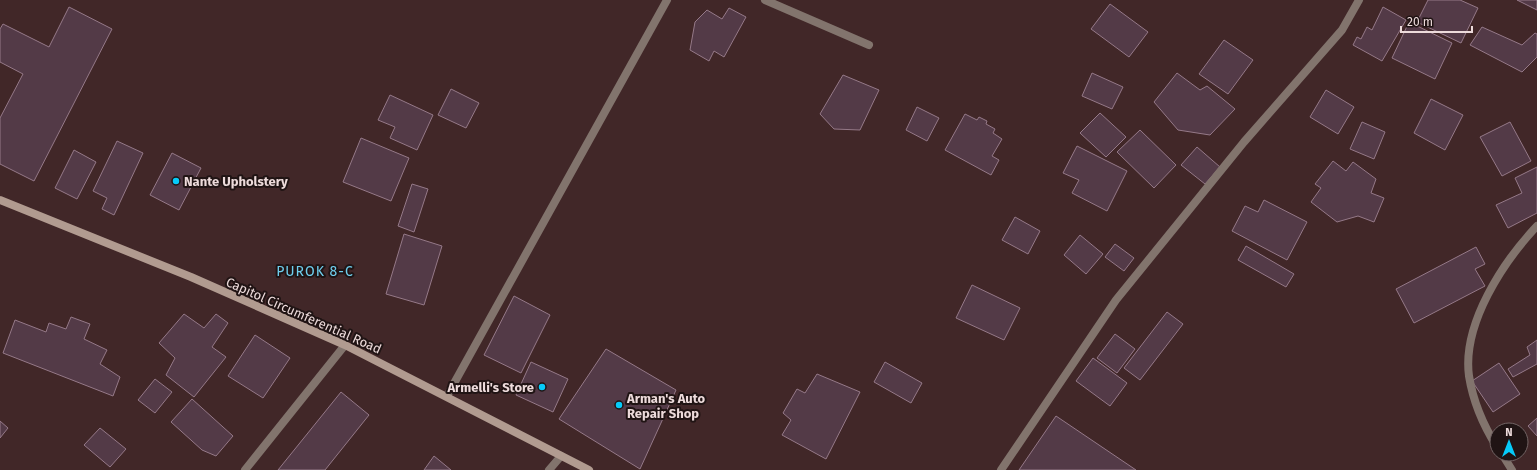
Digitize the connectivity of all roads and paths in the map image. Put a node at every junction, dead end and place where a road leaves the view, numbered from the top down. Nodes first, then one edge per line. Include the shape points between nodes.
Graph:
1 (667, 0) edge
2 (764, 0) edge
3 (1358, 0) edge
4 (869, 46) dead end
5 (0, 200) edge
6 (1537, 226) edge
7 (345, 345) junction
8 (447, 396) junction
9 (1489, 435) edge
10 (561, 456) junction
11 (245, 470) edge
12 (549, 470) edge
13 (589, 470) edge
14 (1001, 470) edge

1 - 8 street
2 - 4 street
3 - 14 street via 1342,30 1244,142 1116,300
5 - 7 main road, Capitol Circumferential Road via 191,277
6 - 9 street via 1502,272 1479,312 1470,347 1469,374 1474,401
7 - 8 main road, Capitol Circumferential Road
7 - 11 street
8 - 10 main road, Capitol Circumferential Road
10 - 12 street
10 - 13 main road, Capitol Circumferential Road

